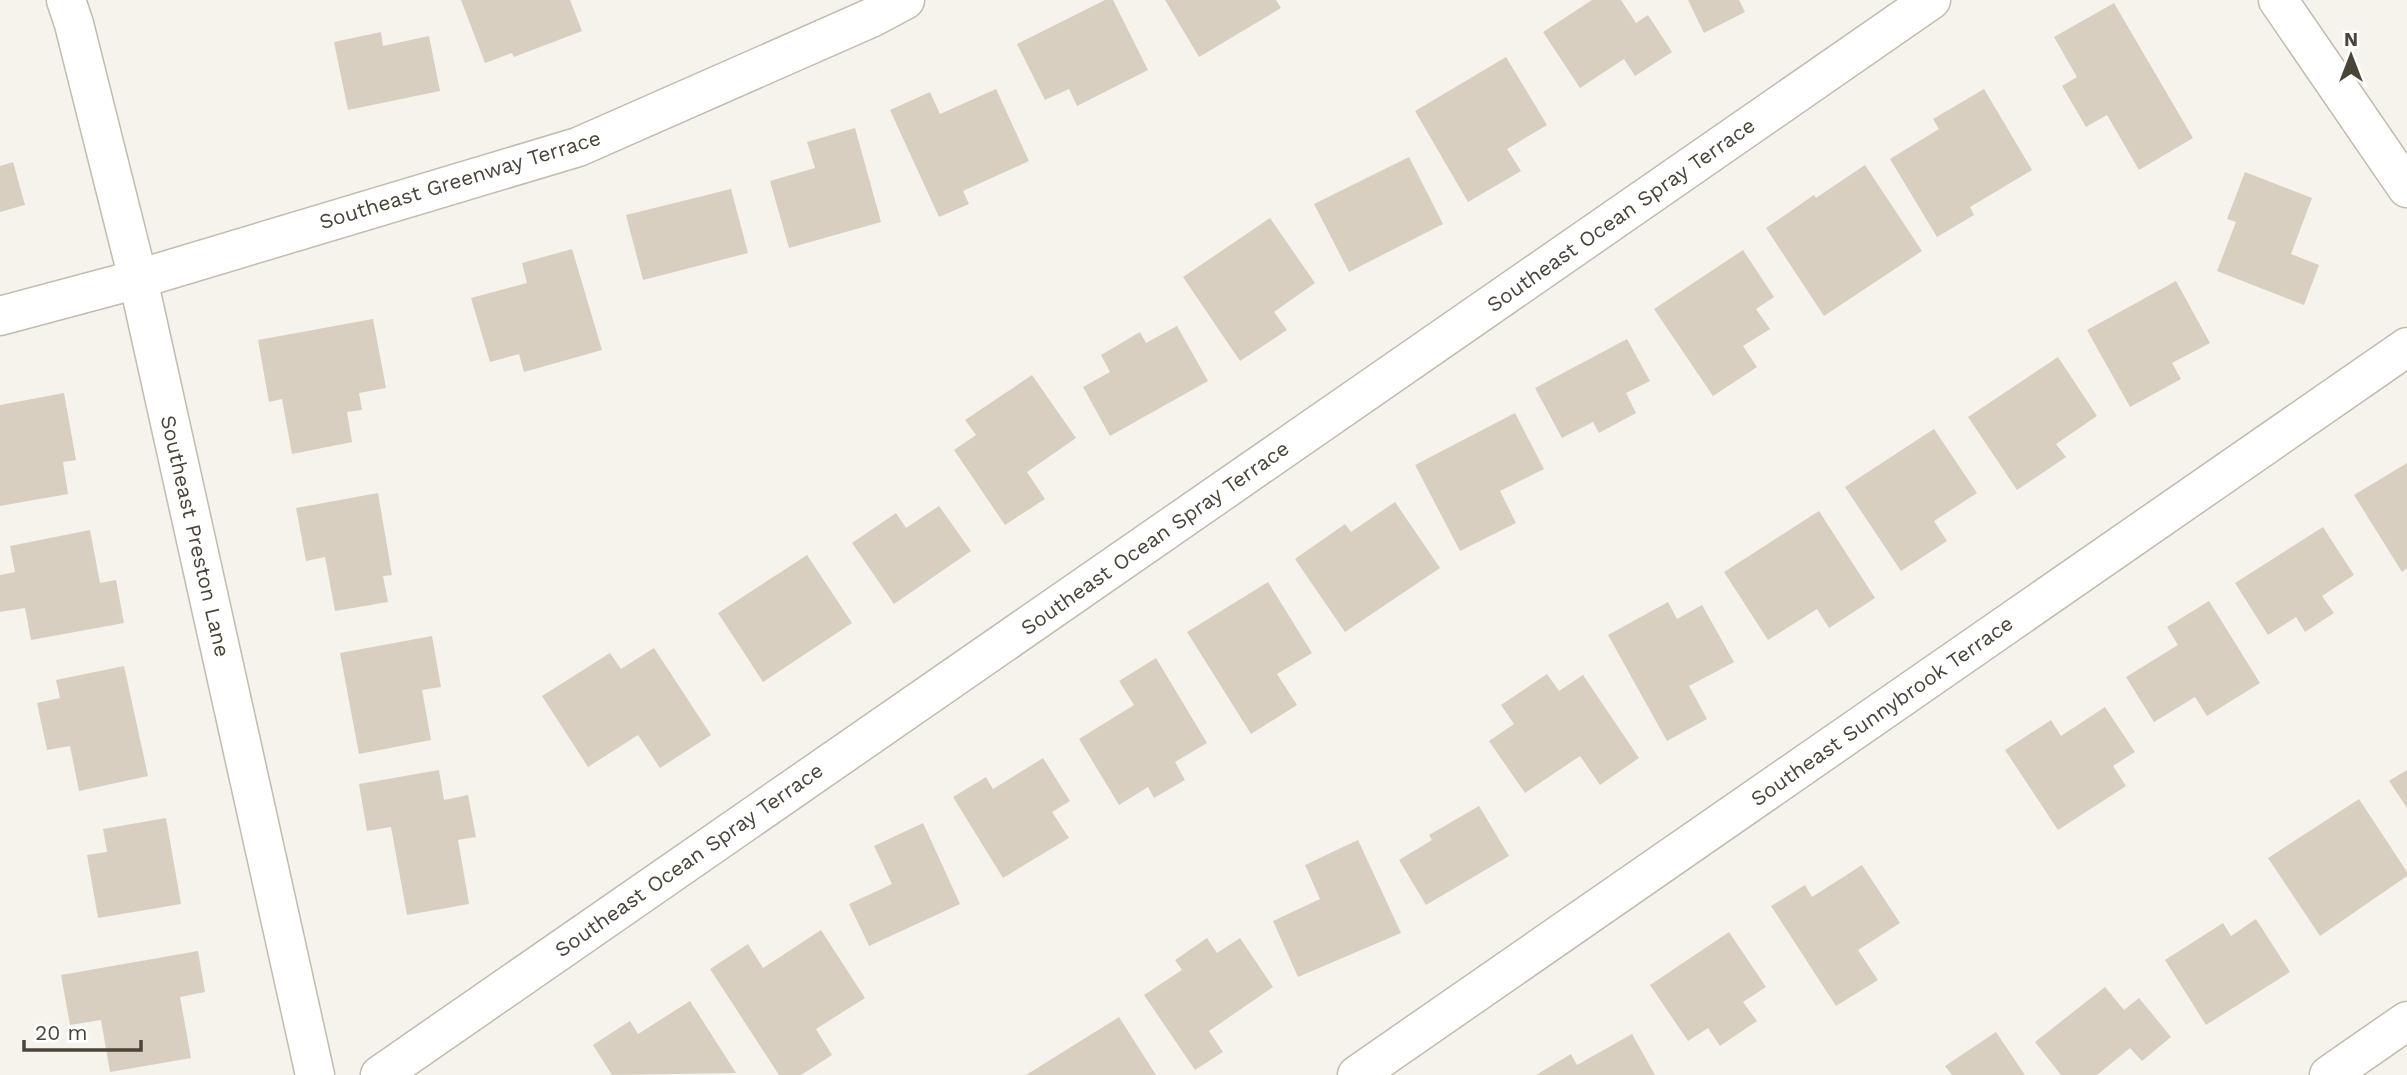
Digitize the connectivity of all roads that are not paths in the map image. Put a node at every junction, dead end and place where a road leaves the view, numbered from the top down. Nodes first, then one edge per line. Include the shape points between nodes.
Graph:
1 (66, 0) edge
2 (905, 0) edge
3 (1931, 0) edge
4 (2277, 0) edge
5 (2407, 188) edge
6 (138, 279) junction
7 (0, 316) edge
8 (2407, 347) edge
9 (2407, 1021) edge
10 (315, 1075) edge
11 (380, 1075) edge
12 (1357, 1075) edge
13 (2329, 1075) edge

1 - 6 street, Southeast Preston Lane
2 - 6 street, Southeast Greenway Terrace via 578,147
3 - 11 street, Southeast Ocean Spray Terrace
4 - 5 street
6 - 7 street, Southeast Greenway Terrace
6 - 10 street, Southeast Preston Lane
8 - 12 street, Southeast Sunnybrook Terrace
9 - 13 street

